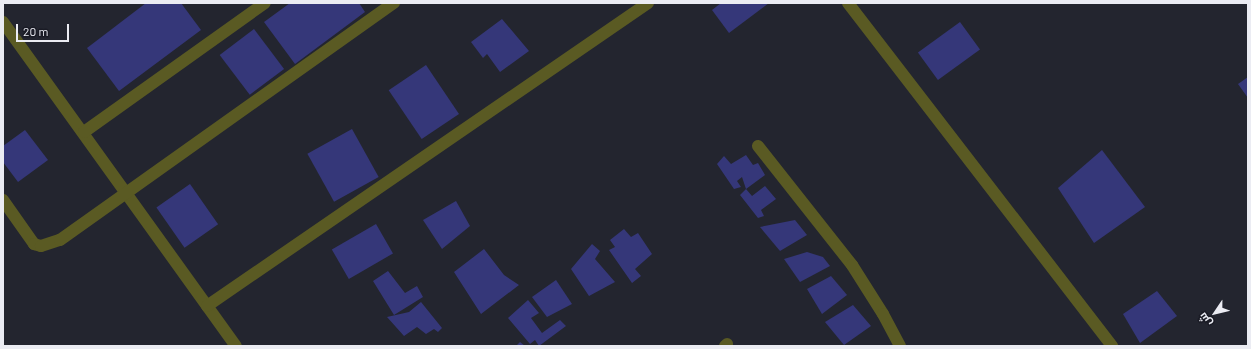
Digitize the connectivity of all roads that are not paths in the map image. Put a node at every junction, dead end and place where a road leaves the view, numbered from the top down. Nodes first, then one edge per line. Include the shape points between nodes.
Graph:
1 (265, 3) edge
2 (394, 3) edge
3 (648, 3) edge
4 (848, 3) edge
5 (3, 22) edge
6 (84, 132) junction
7 (758, 146) dead end
8 (126, 193) junction
9 (3, 200) edge
10 (207, 306) junction
11 (236, 346) edge
12 (900, 346) edge
13 (1112, 346) edge

1 - 6 street
2 - 8 street
3 - 10 street
4 - 13 street
5 - 6 street
6 - 8 street
7 - 12 street via 852,265
8 - 9 street via 60,240 41,246 30,239
8 - 10 street
10 - 11 street

